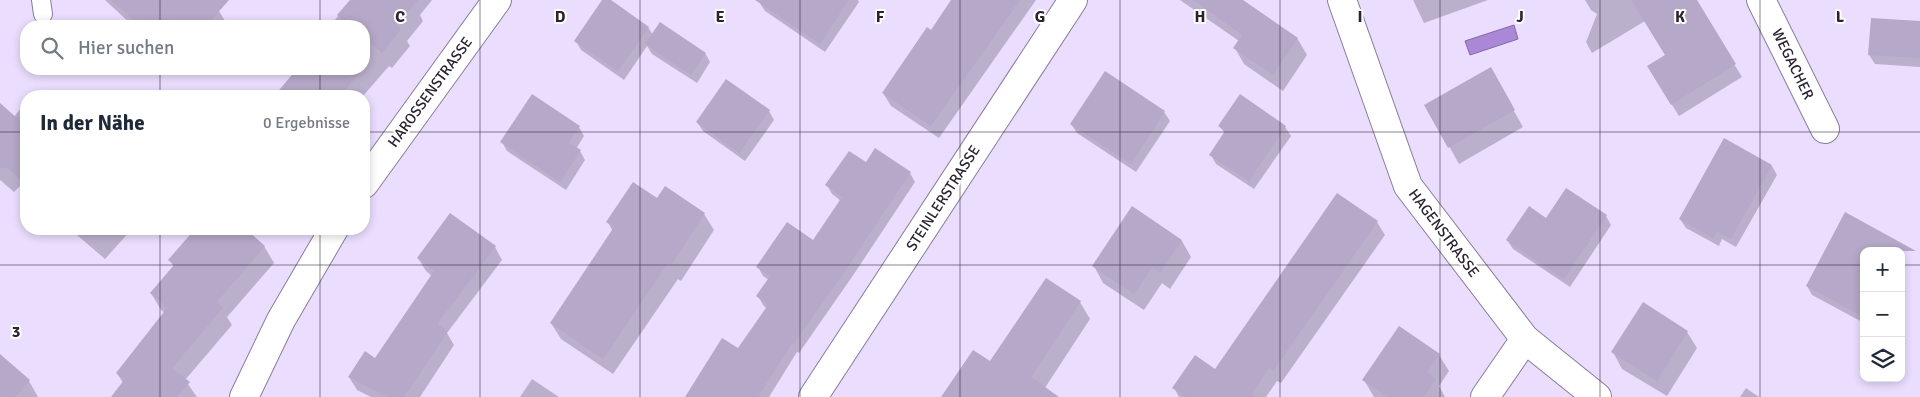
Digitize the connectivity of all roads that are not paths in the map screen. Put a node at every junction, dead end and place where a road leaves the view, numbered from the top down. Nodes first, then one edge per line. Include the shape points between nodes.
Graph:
1 (496, 0) edge
2 (1073, 0) edge
3 (1342, 0) edge
4 (1761, 0) edge
5 (1825, 129) dead end
6 (370, 176) edge
7 (331, 235) edge
8 (1525, 339) junction
9 (244, 397) edge
10 (813, 397) edge
11 (1485, 397) edge
12 (1597, 397) edge

1 - 6 street, HAROSSENSTRASSE
2 - 10 street, STEINLERSTRASSE
3 - 8 street, HAGENSTRASSE via 1408,186
4 - 5 street, WEGACHER
7 - 9 street via 281,320
8 - 11 street
8 - 12 street, HAGENSTRASSE

